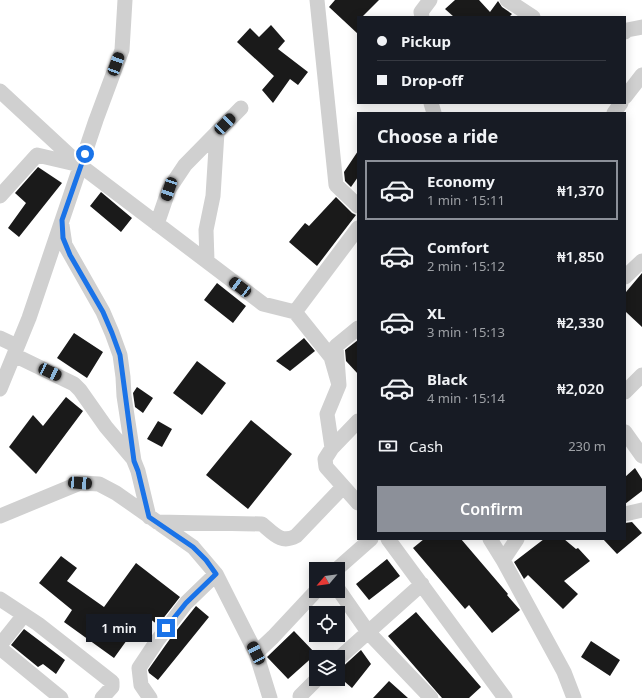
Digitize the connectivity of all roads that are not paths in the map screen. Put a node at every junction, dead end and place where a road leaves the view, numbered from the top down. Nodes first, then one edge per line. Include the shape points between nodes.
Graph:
1 (125, 0) edge
2 (317, 0) edge
3 (430, 0) edge
4 (507, 0) edge
5 (422, 16) edge
6 (531, 16) edge
7 (642, 27) edge
8 (626, 31) edge
9 (642, 75) edge
10 (0, 91) edge
11 (626, 96) edge
12 (241, 108) dead end
13 (217, 132) junction
14 (81, 166) junction
15 (0, 196) edge
16 (357, 205) edge
17 (62, 220) junction
18 (158, 224) junction
19 (357, 229) edge
20 (206, 261) junction
21 (642, 261) edge
22 (626, 276) edge
23 (294, 312) junction
24 (357, 329) edge
25 (0, 338) edge
26 (15, 351) junction
27 (642, 375) edge
28 (339, 385) junction
29 (0, 389) edge
30 (626, 391) edge
31 (357, 422) edge
32 (626, 433) edge
33 (332, 448) junction
34 (642, 456) edge
35 (134, 461) junction
36 (343, 487) junction
37 (357, 502) edge
38 (642, 510) edge
39 (626, 514) edge
40 (0, 516) edge
41 (153, 519) junction
42 (370, 540) edge
43 (389, 540) edge
44 (491, 540) edge
45 (516, 540) edge
46 (503, 560) junction
47 (345, 562) edge
48 (216, 574) junction
49 (422, 584) junction
50 (309, 598) edge
51 (344, 598) edge
52 (0, 599) edge
53 (24, 615) junction
54 (368, 632) junction
55 (0, 645) edge
56 (0, 648) edge
57 (256, 653) junction
58 (345, 653) edge
59 (312, 686) edge
60 (303, 697) edge
61 (61, 698) edge
62 (102, 698) edge
63 (150, 698) edge
64 (270, 698) edge
65 (431, 698) edge
66 (505, 698) edge
67 (574, 698) edge

1 - 14 street via 122,50
2 - 16 street via 336,185
3 - 5 street via 421,12
4 - 6 street
7 - 8 street
9 - 11 street
10 - 14 street
12 - 13 street
13 - 18 street via 185,165 169,189
13 - 20 street via 213,196 206,230
14 - 15 street via 37,155
14 - 17 street
14 - 18 street
17 - 26 street via 29,318
17 - 35 street via 65,245 103,312 120,355
18 - 20 street
19 - 23 street
20 - 23 street via 263,304
21 - 22 street
23 - 28 street via 331,357
24 - 28 street via 336,346
25 - 26 street
26 - 29 street
26 - 35 street via 74,384
27 - 30 street
28 - 33 street via 327,414
31 - 33 street
32 - 34 street
33 - 36 street via 325,459 326,467
35 - 41 street
36 - 37 street
36 - 41 street via 296,536 290,539 276,536 262,524
38 - 39 street
40 - 41 street via 80,483 99,484
41 - 48 street via 193,547
42 - 47 street
43 - 49 street
44 - 46 street
45 - 46 street
46 - 67 street via 564,672
48 - 57 street
48 - 63 street via 186,603 139,668 141,685
49 - 54 street
49 - 66 street
50 - 57 street
51 - 54 street
52 - 53 street
53 - 55 street
53 - 62 street via 112,682 112,687
54 - 58 street
54 - 65 street
56 - 61 street
57 - 64 street
59 - 60 street

